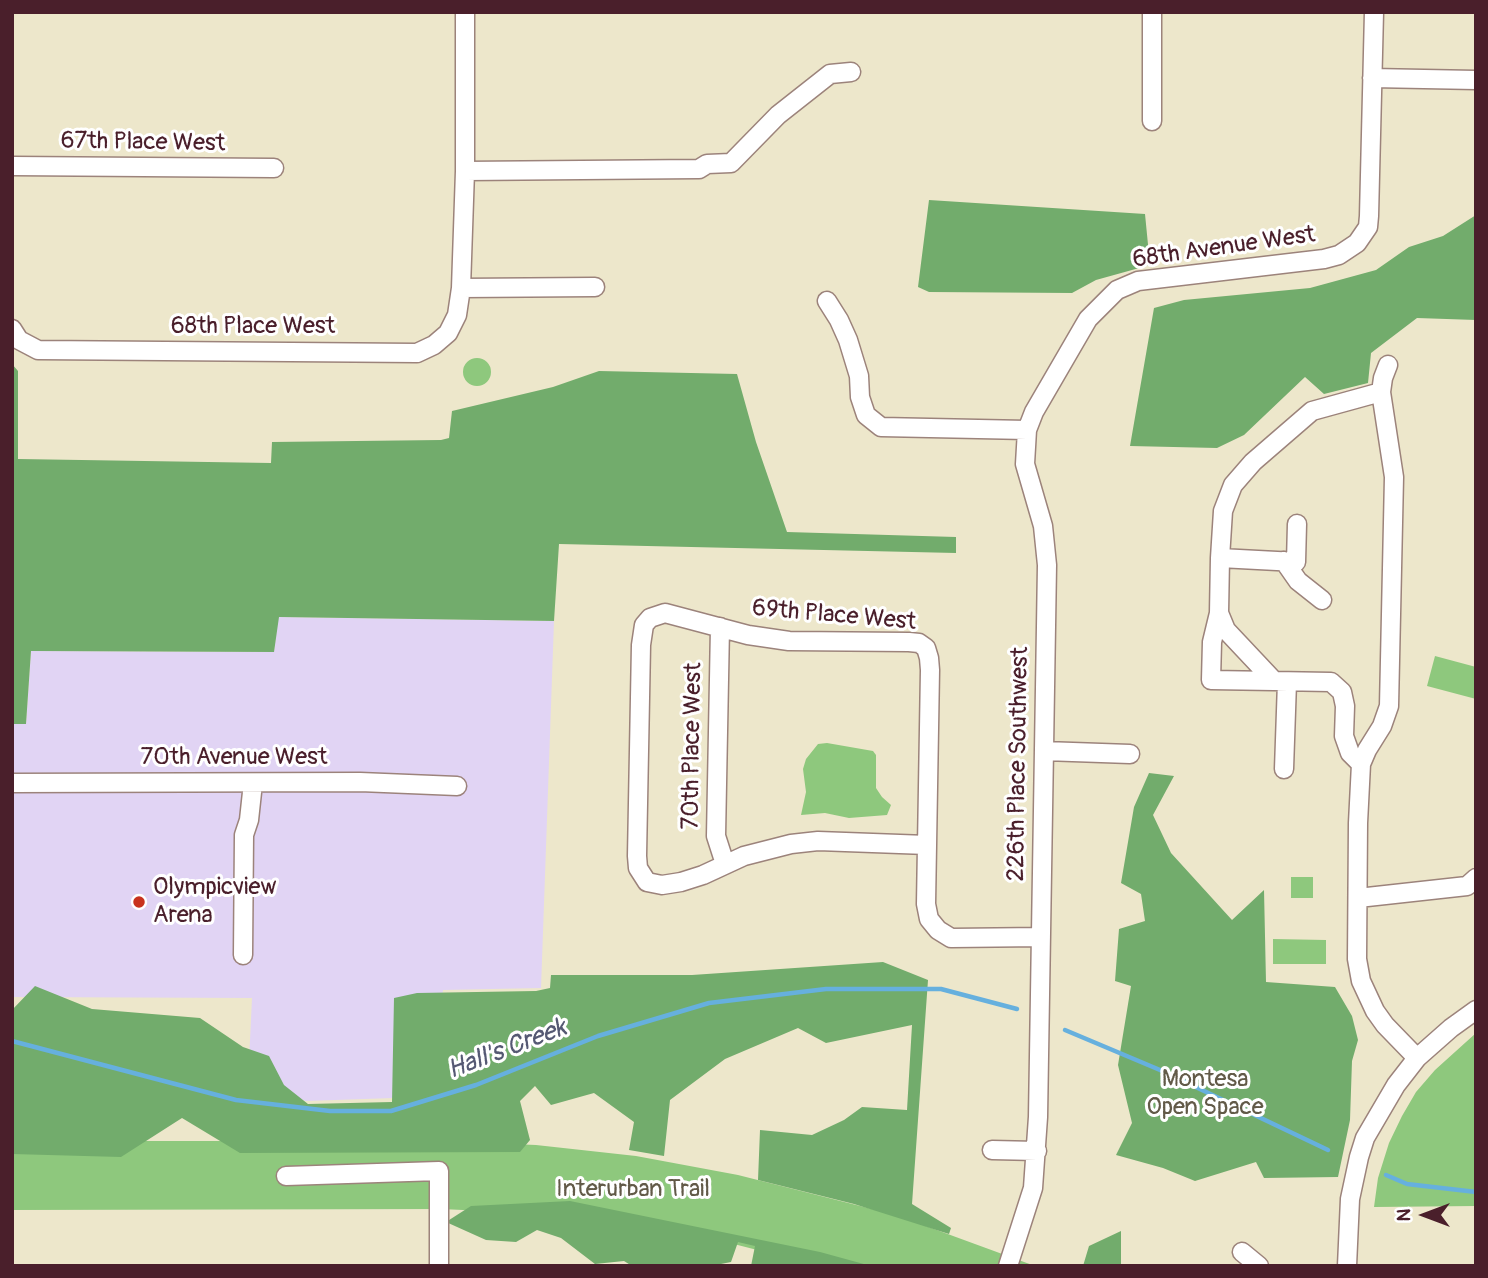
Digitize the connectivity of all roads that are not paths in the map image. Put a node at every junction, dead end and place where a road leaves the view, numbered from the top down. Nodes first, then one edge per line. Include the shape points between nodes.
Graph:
1 (464, 12) edge
2 (1152, 12) edge
3 (1374, 12) edge
4 (851, 72) dead end
5 (1372, 78) junction
6 (1476, 80) edge
7 (1152, 121) dead end
8 (12, 166) edge
9 (274, 169) dead end
10 (465, 171) junction
11 (595, 287) dead end
12 (461, 288) junction
13 (1118, 290) joint
14 (827, 301) dead end
15 (12, 329) edge
16 (1388, 365) dead end
17 (1381, 392) junction
18 (1027, 430) junction
19 (1297, 524) dead end
20 (1220, 558) junction
21 (1284, 561) junction
22 (1322, 600) dead end
23 (1219, 613) junction
24 (720, 627) junction
25 (1280, 681) junction
26 (1044, 751) junction
27 (1130, 754) dead end
28 (1362, 764) junction
29 (1284, 769) dead end
30 (12, 783) edge
31 (253, 783) junction
32 (457, 786) dead end
33 (927, 845) junction
34 (725, 864) junction
35 (1476, 878) edge
36 (1358, 898) junction
37 (1041, 937) junction
38 (243, 954) dead end
39 (1476, 1010) edge
40 (1417, 1058) junction
41 (992, 1150) dead end
42 (1037, 1151) junction
43 (286, 1176) dead end
44 (1242, 1252) dead end
45 (439, 1266) edge
46 (1008, 1266) edge
47 (1259, 1266) edge
48 (1347, 1266) edge

1 - 10 street, 68th Place West
2 - 7 street
3 - 5 street
4 - 10 street via 830,74 778,115 732,163 699,169
5 - 6 street
5 - 13 street, 68th Avenue West via 1368,227 1357,243 1324,259 1138,281
8 - 9 street, 67th Place West
10 - 12 street, 68th Place West
11 - 12 street
12 - 15 street, 68th Place West via 457,315 448,333 417,353 38,350 19,340
13 - 18 street, 226th Place Southwest via 1088,319
14 - 18 street via 848,340 862,405 873,422 891,429
16 - 17 street
17 - 20 street via 1312,411 1253,462 1233,485 1223,511
17 - 28 street via 1394,477 1389,706
18 - 26 street, 226th Place Southwest via 1026,464 1046,544
19 - 21 street via 1296,562
20 - 21 street
20 - 23 street
21 - 22 street via 1298,581
23 - 25 street via 1226,630
23 - 25 street via 1212,642 1211,680
24 - 33 street, 69th Place West via 789,641 909,642 926,648 930,670
24 - 34 street, 70th Place West via 716,836
24 - 34 street, 69th Place West via 666,613 657,614 645,625 637,856 647,882 662,885
25 - 28 street via 1331,682 1342,692 1345,736 1350,753
25 - 29 street
26 - 27 street
26 - 37 street, 226th Place Southwest
28 - 36 street
30 - 31 street, 70th Avenue West
31 - 32 street, 70th Avenue West
31 - 38 street via 244,835
33 - 34 street via 818,841 767,849
33 - 37 street via 926,904 929,919 938,930 951,938
35 - 36 street via 1467,886
36 - 40 street via 1361,981 1385,1025
37 - 42 street, 226th Place Southwest
39 - 40 street
40 - 48 street via 1374,1121 1359,1157 1348,1222
41 - 42 street
42 - 46 street, 226th Place Southwest via 1034,1188
43 - 45 street via 439,1171
44 - 47 street

